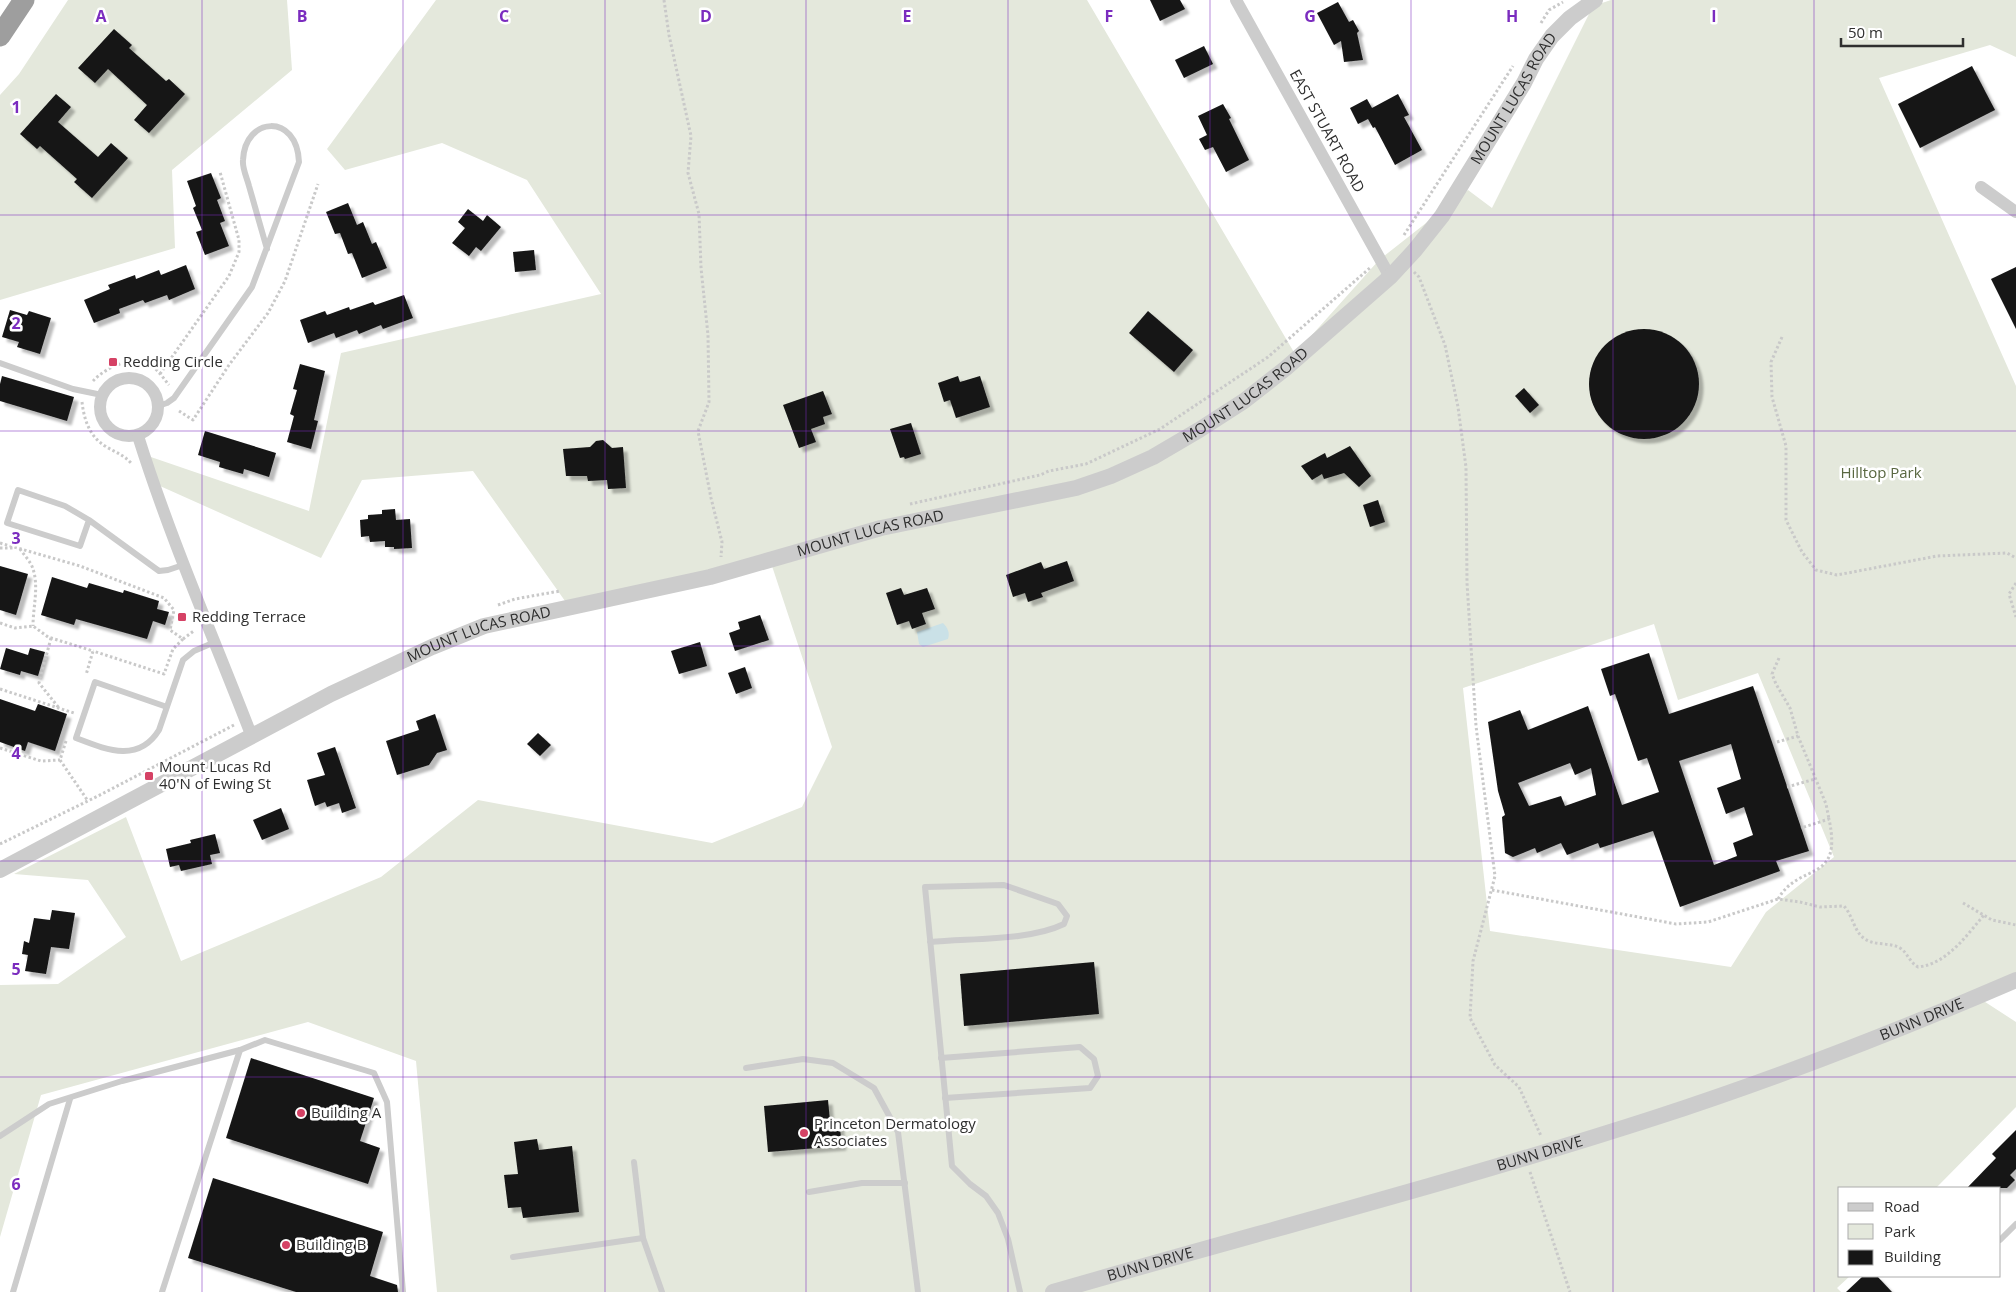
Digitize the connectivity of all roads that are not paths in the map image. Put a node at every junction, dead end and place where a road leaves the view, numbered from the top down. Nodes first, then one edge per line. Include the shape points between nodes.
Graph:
1 (24, 0) edge
2 (1236, 0) edge
3 (1595, 0) edge
4 (0, 36) edge
5 (1981, 187) dead end
6 (2016, 212) edge
7 (267, 249) junction
8 (1390, 278) junction
9 (0, 363) edge
10 (102, 395) junction
11 (158, 406) junction
12 (138, 436) junction
13 (89, 520) junction
14 (182, 565) junction
15 (215, 642) junction
16 (166, 707) junction
17 (252, 736) junction
18 (0, 870) edge
19 (930, 942) junction
20 (2016, 980) edge
21 (240, 1050) junction
22 (941, 1058) junction
23 (746, 1068) dead end
24 (945, 1098) junction
25 (70, 1099) junction
26 (0, 1136) edge
27 (634, 1162) dead end
28 (905, 1183) junction
29 (809, 1192) dead end
30 (2016, 1224) edge
31 (643, 1238) junction
32 (2001, 1239) edge
33 (513, 1257) dead end
34 (13, 1292) edge
35 (162, 1292) edge
36 (403, 1292) edge
37 (662, 1292) edge
38 (918, 1292) edge
39 (1020, 1292) edge
40 (1052, 1292) edge

1 - 4 highway
2 - 8 street, EAST STUART ROAD
3 - 8 street, MOUNT LUCAS ROAD via 1552,36 1442,216
5 - 6 street
7 - 7 lane via 299,162 298,148 291,136 280,126 268,125 255,131 246,144 242,161
7 - 11 lane via 252,286 174,398
8 - 17 street, MOUNT LUCAS ROAD via 1244,401 1153,457 1111,476 1076,488 881,528 710,577 484,626 330,694
9 - 10 lane via 74,389
10 - 11 street via 114,382 134,379 144,382 152,390
10 - 12 street via 100,412 110,430 126,437
11 - 12 street via 154,422
12 - 14 street
13 - 13 lane via 65,506 18,490 7,523 80,546
13 - 14 lane via 159,571
14 - 15 street
15 - 16 lane via 183,660
15 - 17 street
16 - 16 lane via 153,740 142,746 110,751 76,738 94,682
17 - 18 street, MOUNT LUCAS ROAD
19 - 19 lane via 925,887 1004,885 1058,904 1066,916 1064,924 1052,930
19 - 22 lane
20 - 40 street, BUNN DRIVE via 1768,1078 1655,1118
21 - 25 lane via 122,1081
21 - 35 lane
21 - 36 lane via 265,1040 374,1073 387,1102
22 - 24 lane
22 - 24 lane via 1080,1047 1094,1059 1098,1076 1090,1088
23 - 28 lane via 803,1059 833,1062 874,1088 898,1132
24 - 39 lane via 952,1166 986,1196 998,1213
25 - 26 lane via 49,1104
25 - 34 lane
27 - 31 lane
28 - 29 lane via 862,1183
28 - 38 lane
30 - 32 lane
31 - 33 lane
31 - 37 lane

